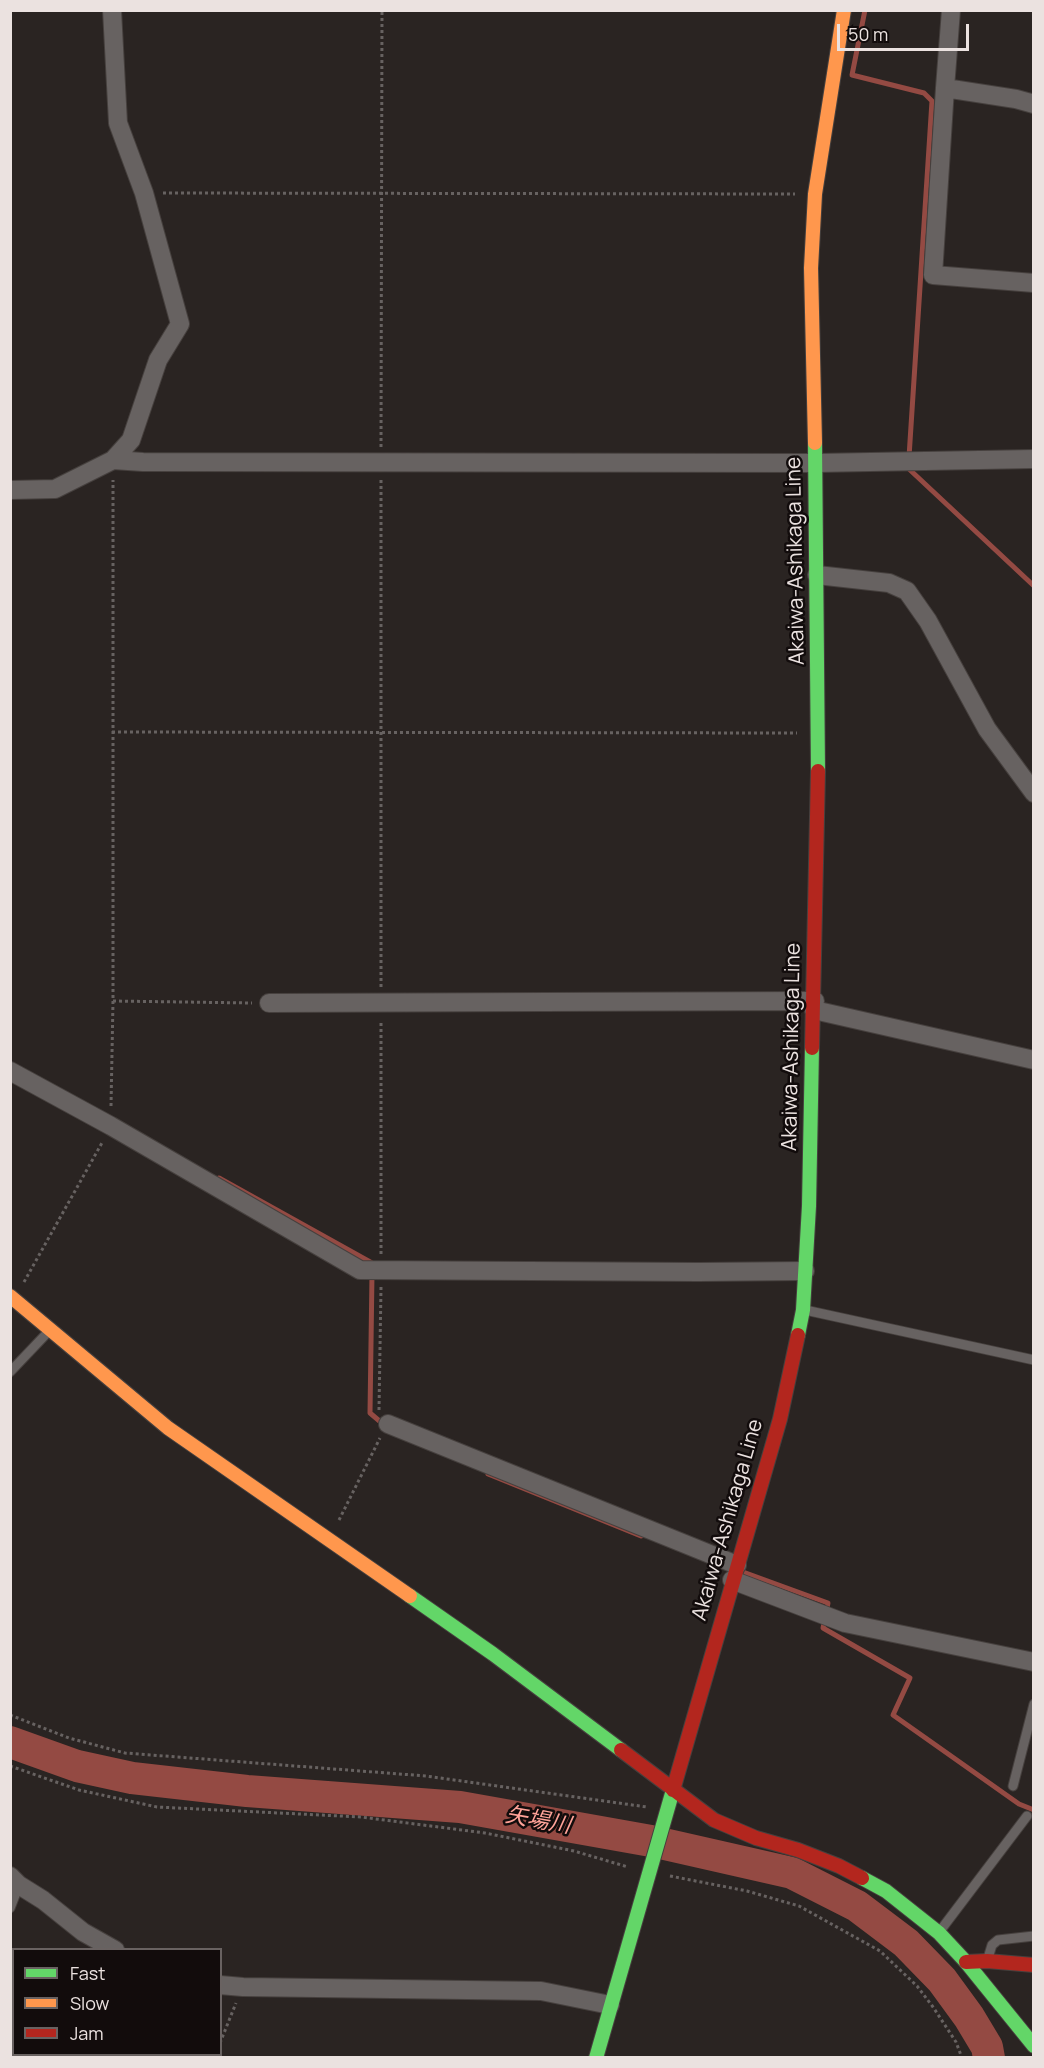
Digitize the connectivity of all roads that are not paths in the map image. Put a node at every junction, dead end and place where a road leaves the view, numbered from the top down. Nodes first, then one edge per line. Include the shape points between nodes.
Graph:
1 (112, 10) edge
2 (844, 10) edge
3 (951, 10) edge
4 (945, 88) junction
5 (1034, 104) edge
6 (1034, 283) edge
7 (1034, 459) edge
8 (113, 460) junction
9 (816, 463) junction
10 (10, 490) edge
11 (818, 575) junction
12 (1034, 793) edge
13 (269, 1003) road end
14 (814, 1006) junction
15 (1034, 1060) edge
16 (10, 1071) edge
17 (805, 1270) junction
18 (12, 1298) edge
19 (803, 1310) junction
20 (50, 1330) junction
21 (1034, 1360) edge
22 (10, 1372) edge
23 (388, 1424) road end
24 (735, 1572) junction
25 (1034, 1662) edge
26 (1034, 1704) edge
27 (1013, 1786) dead end
28 (672, 1788) junction
29 (1027, 1816) dead end
30 (15, 1880) edge
31 (10, 1908) edge
32 (939, 1933) junction
33 (1034, 1936) edge
34 (111, 1948) edge
35 (966, 1962) junction
36 (987, 1962) junction
37 (1033, 1965) edge
38 (1012, 1975) dead end
39 (222, 1985) edge
40 (1007, 1990) dead end
41 (610, 2005) junction
42 (1006, 2012) junction
43 (1034, 2046) edge
44 (596, 2058) edge

1 - 8 street via 118,123 144,193 180,324 158,360 131,440
2 - 9 main road, Akaiwa-Ashikaga Line via 815,194 811,268
3 - 4 street
4 - 5 street
4 - 6 street via 933,275
7 - 9 street
8 - 9 street
8 - 10 street via 55,489
9 - 11 main road, Akaiwa-Ashikaga Line
11 - 12 street via 889,583 907,591 928,621 987,729
11 - 14 main road, Akaiwa-Ashikaga Line
13 - 14 street
14 - 15 street
14 - 17 main road, Akaiwa-Ashikaga Line
16 - 17 street via 360,1270
17 - 19 main road, Akaiwa-Ashikaga Line
18 - 20 main road
19 - 21 lane
19 - 24 main road, Akaiwa-Ashikaga Line via 780,1419
20 - 22 lane
20 - 28 main road via 168,1428 493,1654
23 - 24 street
24 - 25 street via 845,1623
24 - 28 main road, Akaiwa-Ashikaga Line
26 - 27 lane
28 - 32 main road via 734,1830 861,1876
28 - 41 main road, Akaiwa-Ashikaga Line
29 - 32 lane
30 - 31 lane
30 - 34 street via 83,1932
32 - 35 main road
33 - 36 lane via 998,1940 992,1945
35 - 36 main road
35 - 42 main road
36 - 37 main road
37 - 38 main road
39 - 41 street via 541,1992
40 - 42 main road
41 - 44 main road, Akaiwa-Ashikaga Line
42 - 43 main road

